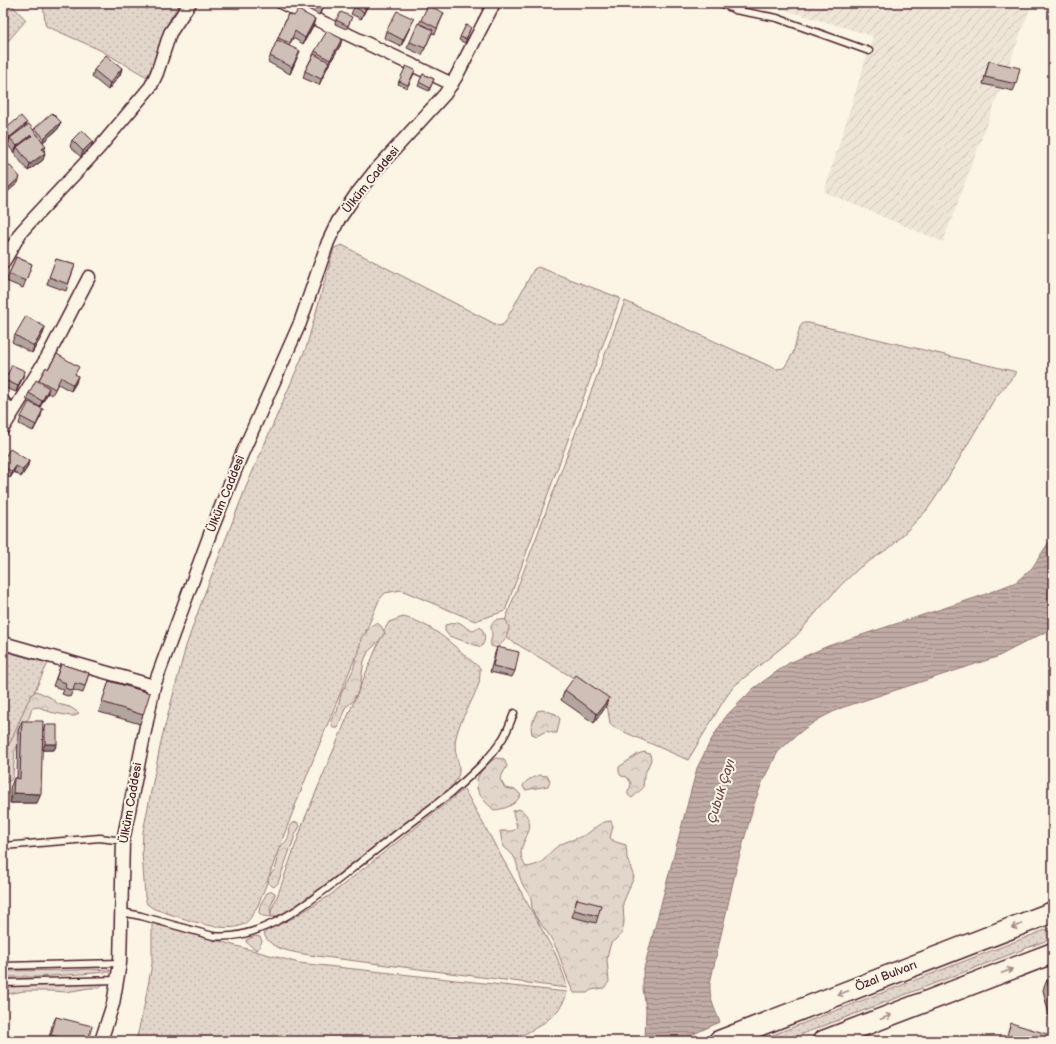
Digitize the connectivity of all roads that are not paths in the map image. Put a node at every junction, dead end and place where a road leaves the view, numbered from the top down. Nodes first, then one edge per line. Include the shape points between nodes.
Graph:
1 (190, 3) edge
2 (282, 3) edge
3 (494, 3) edge
4 (721, 3) edge
5 (869, 51) dead end
6 (452, 84) junction
7 (3, 263) edge
8 (89, 277) dead end
9 (3, 398) edge
10 (14, 410) junction
11 (3, 428) edge
12 (3, 644) edge
13 (154, 686) junction
14 (514, 712) dead end
15 (123, 840) junction
16 (3, 846) edge
17 (122, 912) junction
18 (1053, 912) edge
19 (1053, 953) edge
20 (120, 963) junction
21 (3, 966) edge
22 (118, 980) junction
23 (3, 983) edge
24 (723, 1040) edge
25 (101, 1041) edge
26 (823, 1041) edge

1 - 7 street via 170,33 151,86 99,148 31,220
2 - 6 street
3 - 6 street, Ülküm Caddesi
4 - 5 lane via 735,10 777,18
6 - 13 street, Ülküm Caddesi via 429,113 374,172 338,220 300,323 241,456 210,534
8 - 10 street via 48,356
9 - 10 lane
10 - 11 street
12 - 13 street
13 - 15 street, Ülküm Caddesi
14 - 17 lane via 504,738 452,792 309,902 274,922 241,935 223,937
15 - 16 lane via 100,838
15 - 17 street, Ülküm Caddesi
17 - 20 street, Ülküm Caddesi
18 -> 24 highway, Özal Bulvarı
26 -> 19 highway
20 - 21 lane
20 - 22 street, Ülküm Caddesi
22 - 23 lane
22 - 25 street, Ülküm Caddesi

